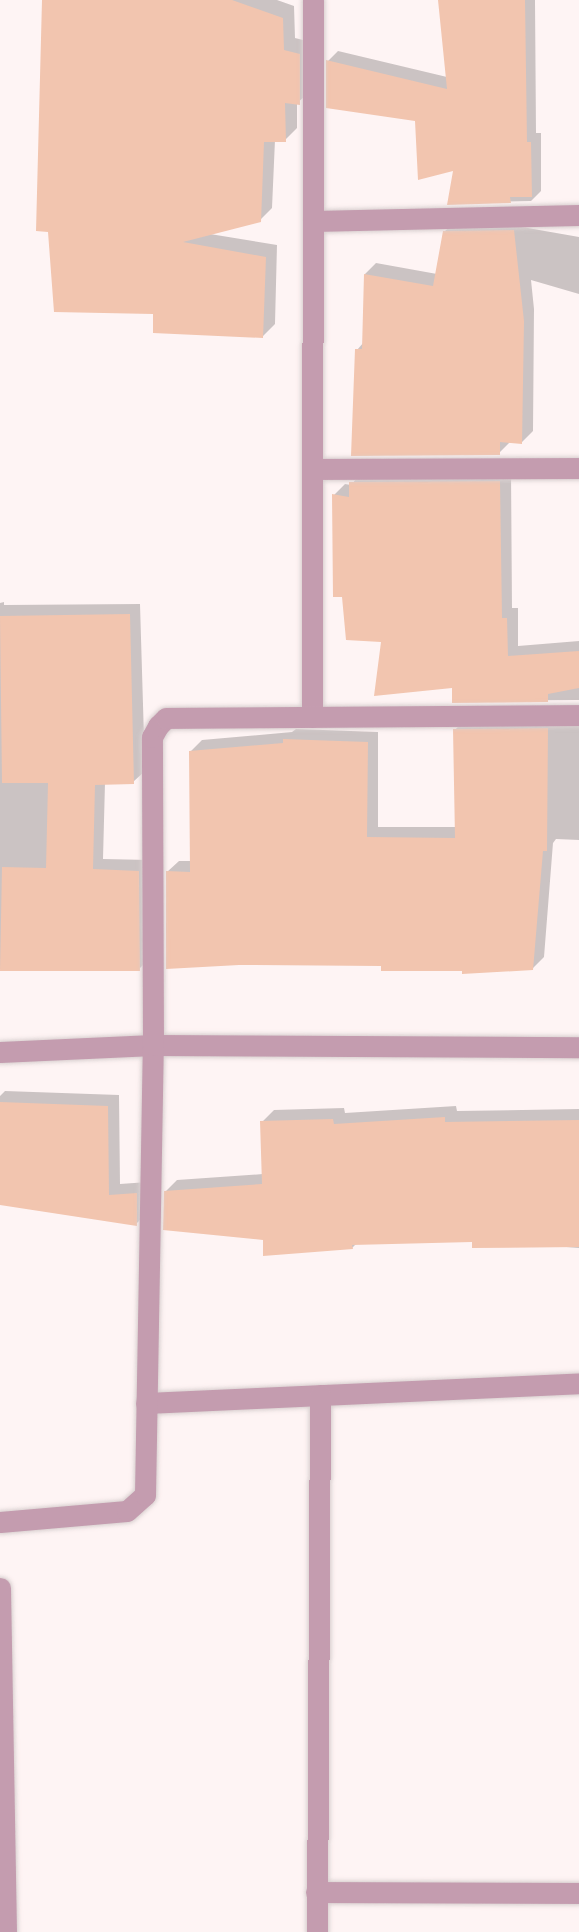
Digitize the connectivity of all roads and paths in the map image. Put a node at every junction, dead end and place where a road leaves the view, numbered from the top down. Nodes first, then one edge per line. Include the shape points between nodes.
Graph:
1 (313, 0) edge
2 (579, 215) edge
3 (313, 221) junction
4 (579, 468) edge
5 (312, 469) junction
6 (579, 716) edge
7 (312, 717) junction
8 (153, 1045) junction
9 (579, 1046) edge
10 (0, 1052) edge
11 (579, 1383) edge
12 (320, 1395) junction
13 (146, 1403) junction
14 (0, 1522) edge
15 (0, 1588) edge
16 (4, 1862) edge
17 (316, 1892) junction
18 (579, 1893) edge
19 (6, 1932) edge
20 (317, 1932) edge

1 - 3 street
2 - 3 street
3 - 5 street
4 - 5 street
5 - 7 street
6 - 7 street
7 - 8 street via 166,718 152,737
8 - 9 street
8 - 10 street
8 - 13 street
11 - 12 street
12 - 13 street
12 - 17 street
13 - 14 street via 145,1496 127,1511
15 - 16 street
16 - 19 street
17 - 18 street
17 - 20 street

